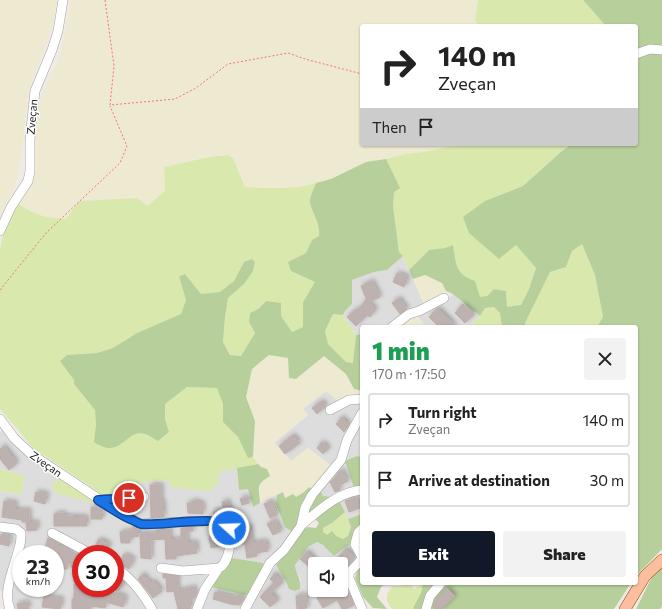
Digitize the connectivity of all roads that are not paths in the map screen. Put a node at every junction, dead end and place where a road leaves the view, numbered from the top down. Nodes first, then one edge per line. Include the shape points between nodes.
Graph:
1 (63, 0) edge
2 (662, 50) edge
3 (638, 53) edge
4 (0, 231) edge
5 (444, 298) dead end
6 (395, 325) edge
7 (360, 399) edge
8 (330, 410) dead end
9 (360, 417) edge
10 (0, 419) edge
11 (360, 490) edge
12 (144, 497) dead end
13 (98, 500) junction
14 (301, 525) junction
15 (0, 527) edge
16 (360, 531) edge
17 (52, 533) dead end
18 (74, 545) edge
19 (360, 554) edge
20 (360, 560) edge
21 (662, 560) edge
22 (162, 568) dead end
23 (219, 568) junction
24 (124, 573) edge
25 (439, 585) edge
26 (0, 596) edge
27 (8, 606) edge
28 (152, 609) edge
29 (197, 609) edge
30 (245, 609) edge
31 (362, 609) edge
32 (426, 609) edge
33 (625, 609) edge

1 - 4 street, Zveçan via 58,31 35,91 28,181 10,207
2 - 3 street via 650,49
5 - 6 street via 409,314
7 - 8 street via 349,400
9 - 14 street via 347,440 341,460 312,495 305,508
10 - 13 street, Zveçan via 14,438 31,454
11 - 14 street via 343,495
12 - 13 street
13 - 23 street, Zveçan via 142,524 199,521 227,525 230,532 227,556 225,563
14 - 30 street via 284,550 270,563
15 - 27 street via 21,532 20,548 10,577
16 - 19 street via 355,544
17 - 18 street
20 - 31 street via 349,573 349,578
21 - 33 main road via 645,576
22 - 23 street via 183,571
23 - 29 street, Zveçan via 205,589
24 - 28 street
25 - 32 street via 430,596
26 - 27 street

